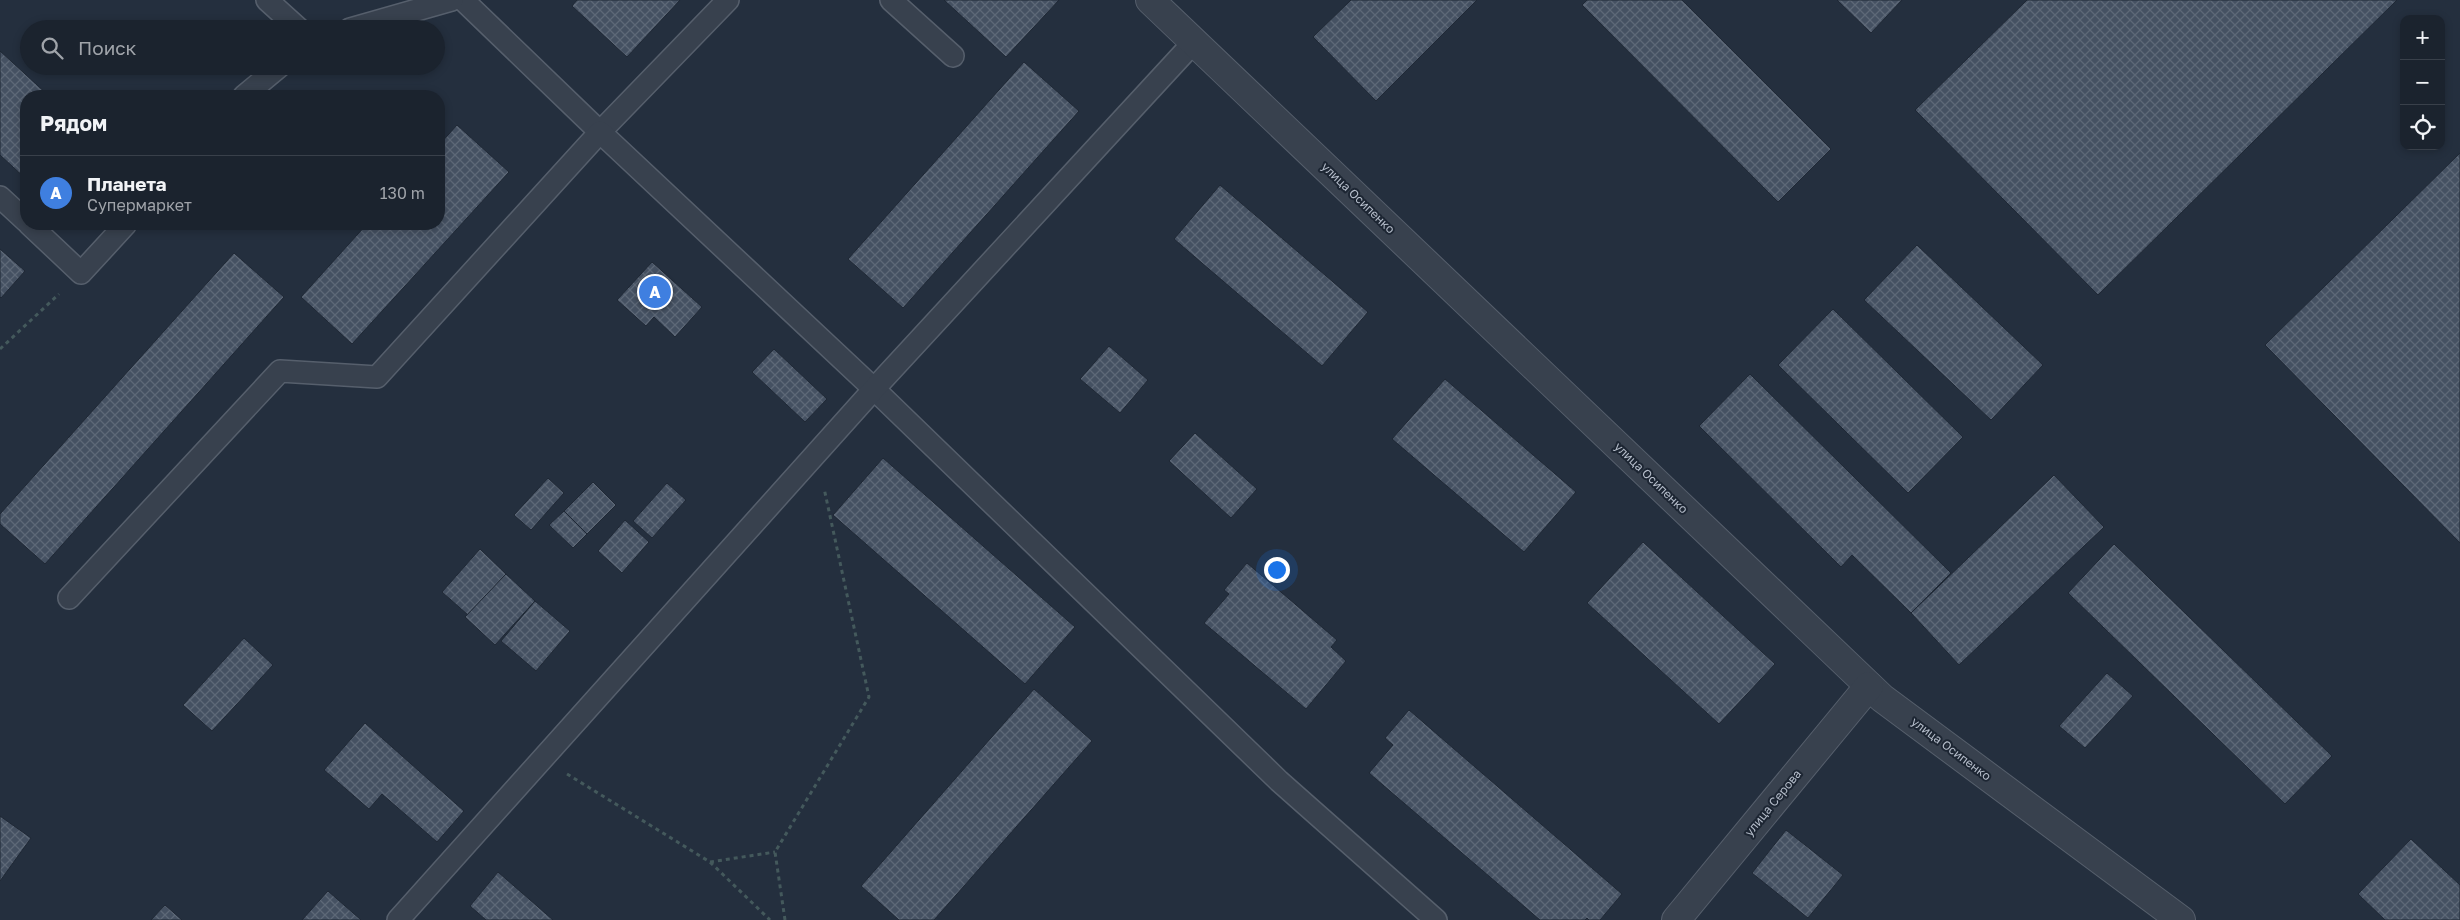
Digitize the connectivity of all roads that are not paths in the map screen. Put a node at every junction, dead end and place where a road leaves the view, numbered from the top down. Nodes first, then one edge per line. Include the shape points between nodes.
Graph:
1 (267, 0) edge
2 (452, 0) edge
3 (463, 0) edge
4 (728, 0) edge
5 (892, 0) edge
6 (1150, 0) edge
7 (289, 20) edge
8 (382, 20) edge
9 (1194, 42) junction
10 (954, 56) dead end
11 (269, 75) edge
12 (251, 90) edge
13 (600, 132) junction
14 (0, 197) edge
15 (20, 216) edge
16 (35, 230) edge
17 (120, 230) edge
18 (874, 389) junction
19 (69, 598) dead end
20 (1869, 686) junction
21 (398, 920) edge
22 (1436, 920) edge
23 (1676, 920) edge
24 (2181, 920) edge

1 - 7 lane
2 - 8 lane
3 - 13 lane
4 - 13 lane
5 - 10 lane
6 - 9 street, улица Осипенко
9 - 18 lane
9 - 20 street, улица Осипенко
11 - 12 lane
13 - 18 lane
13 - 19 lane via 376,376 280,371
14 - 15 lane
16 - 17 lane via 81,273
18 - 21 lane
18 - 22 lane via 1279,782
20 - 23 street, улица Серова
20 - 24 street, улица Осипенко

